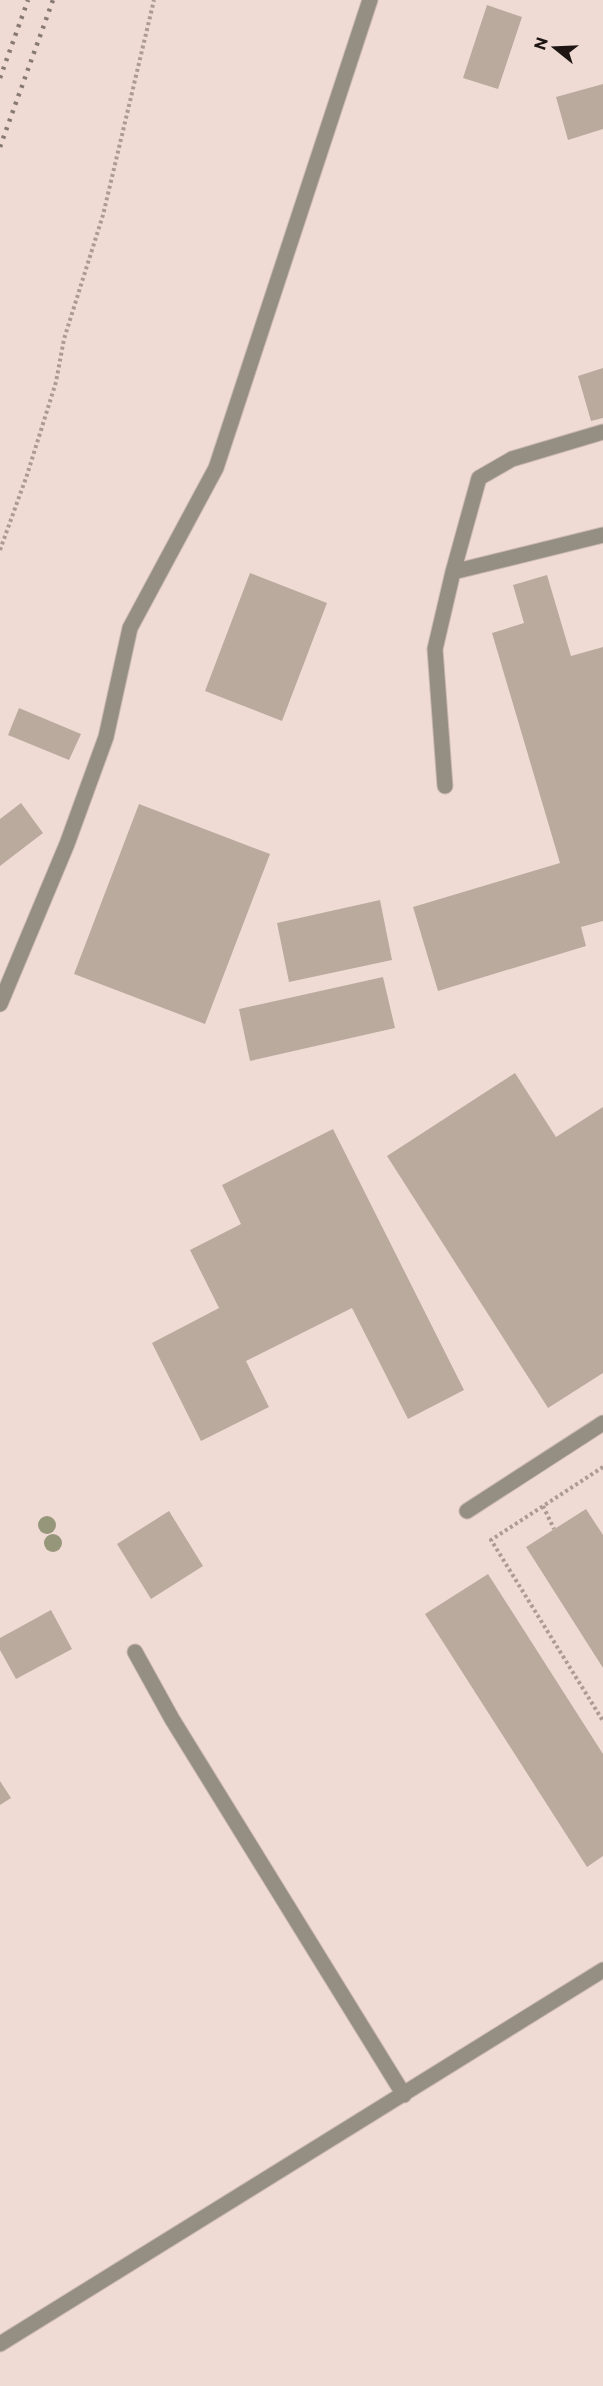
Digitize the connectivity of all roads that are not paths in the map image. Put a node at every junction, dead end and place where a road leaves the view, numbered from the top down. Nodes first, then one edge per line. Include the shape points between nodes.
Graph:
1 (369, 0) edge
2 (603, 432) edge
3 (603, 536) edge
4 (453, 572) junction
5 (445, 786) dead end
6 (0, 1004) edge
7 (603, 1423) edge
8 (467, 1512) dead end
9 (135, 1652) dead end
10 (603, 1970) edge
11 (404, 2095) junction
12 (0, 2344) edge

1 - 6 lane via 216,468 130,628 106,737 67,844
2 - 4 lane via 512,459 479,478
3 - 4 lane
4 - 5 lane via 435,649
7 - 8 lane
9 - 11 lane via 172,1719
10 - 11 lane
11 - 12 lane

